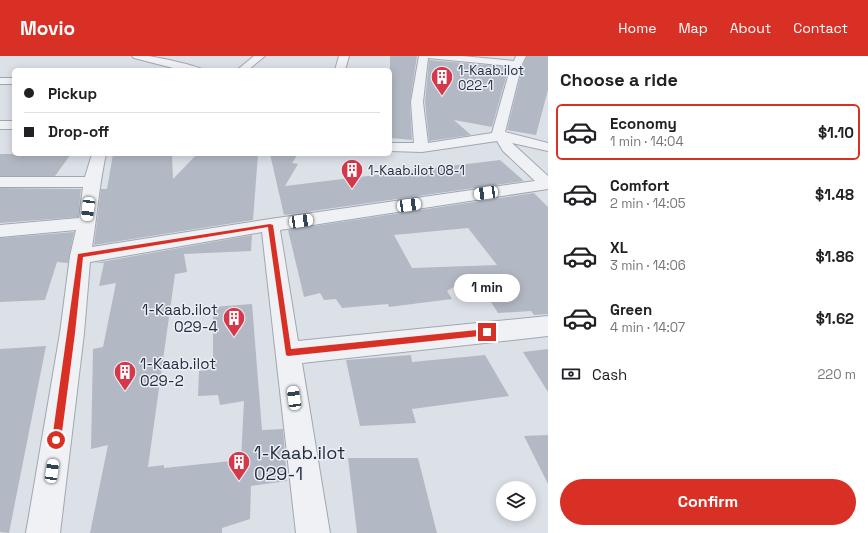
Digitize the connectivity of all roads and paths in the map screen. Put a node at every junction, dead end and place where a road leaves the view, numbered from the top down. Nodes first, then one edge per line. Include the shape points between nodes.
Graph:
1 (137, 56) edge
2 (187, 56) edge
3 (260, 56) edge
4 (344, 56) edge
5 (424, 56) edge
6 (430, 56) edge
7 (519, 60) edge
8 (173, 65) junction
9 (191, 68) edge
10 (245, 68) edge
11 (341, 68) edge
12 (0, 81) edge
13 (12, 81) edge
14 (0, 125) edge
15 (12, 125) edge
16 (501, 136) junction
17 (392, 147) edge
18 (548, 147) edge
19 (422, 148) junction
20 (98, 156) edge
21 (0, 182) edge
22 (92, 182) junction
23 (548, 184) edge
24 (87, 223) junction
25 (270, 225) junction
26 (0, 231) edge
27 (80, 256) junction
28 (548, 326) edge
29 (288, 353) junction
30 (43, 533) edge
31 (313, 533) edge

1 - 8 street
2 - 8 street
3 - 10 street
4 - 11 street
5 - 19 street via 417,102
6 - 7 street
7 - 16 street via 498,132
8 - 9 street
12 - 13 street
14 - 15 street
16 - 18 street
16 - 19 street
16 - 23 street via 508,148
17 - 19 street
20 - 22 street
21 - 22 street
22 - 24 street
23 - 25 street
24 - 26 street
24 - 27 street
25 - 27 street
25 - 29 street
27 - 30 street via 72,333
28 - 29 street
29 - 31 street

